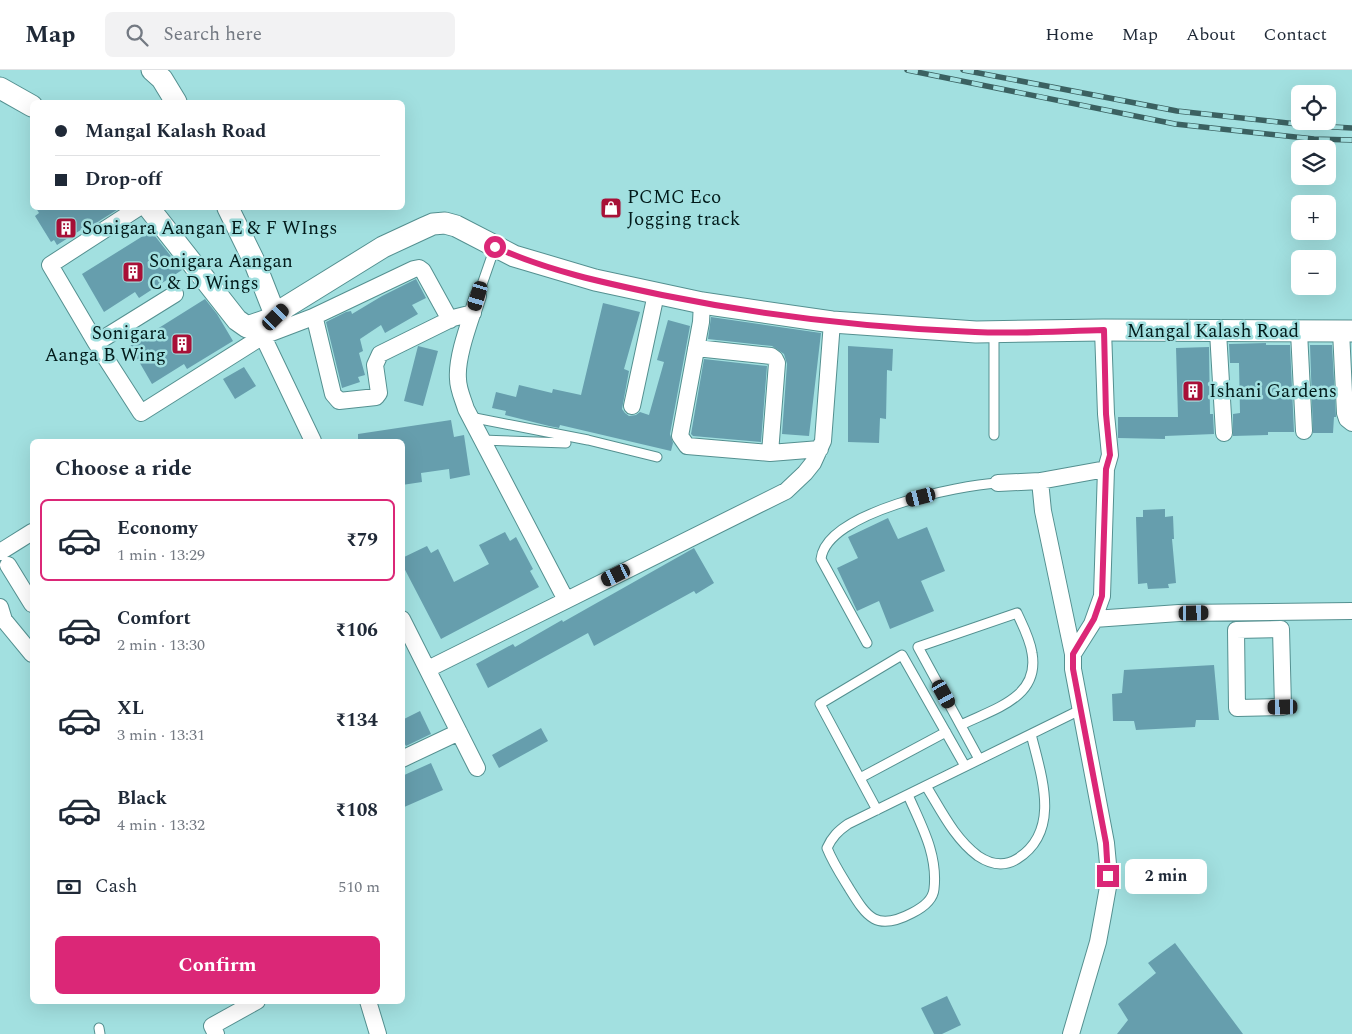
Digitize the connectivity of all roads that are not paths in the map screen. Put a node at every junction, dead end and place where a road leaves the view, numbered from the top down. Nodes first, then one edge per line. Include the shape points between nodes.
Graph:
1 (152, 70) edge
2 (0, 88) edge
3 (175, 100) edge
4 (30, 105) edge
5 (135, 210) edge
6 (151, 210) edge
7 (229, 210) edge
8 (495, 247) junction
9 (175, 294) dead end
10 (656, 294) junction
11 (478, 296) joint
12 (702, 303) junction
13 (473, 313) junction
14 (313, 317) junction
15 (450, 320) junction
16 (832, 322) junction
17 (265, 326) junction
18 (1104, 330) junction
19 (1346, 331) edge
20 (994, 332) junction
21 (1218, 332) junction
22 (1299, 332) junction
23 (96, 343) junction
24 (696, 348) junction
25 (632, 406) dead end
26 (470, 417) junction
27 (1352, 423) edge
28 (1304, 431) dead end
29 (1224, 432) dead end
30 (994, 435) dead end
31 (312, 439) edge
32 (482, 440) junction
33 (566, 442) dead end
34 (820, 448) junction
35 (770, 453) junction
36 (657, 456) dead end
37 (1106, 469) junction
38 (1040, 481) junction
39 (998, 483) joint
40 (30, 534) edge
41 (4, 559) edge
42 (566, 600) junction
43 (30, 601) edge
44 (0, 607) edge
45 (1352, 611) edge
46 (1240, 612) junction
47 (1094, 619) junction
48 (405, 625) edge
49 (1240, 630) junction
50 (867, 642) dead end
51 (30, 652) edge
52 (1073, 654) junction
53 (428, 669) junction
54 (1080, 710) junction
55 (961, 725) junction
56 (459, 732) junction
57 (946, 732) junction
58 (1031, 734) junction
59 (405, 758) edge
60 (979, 759) junction
61 (965, 766) junction
62 (477, 768) dead end
63 (860, 778) junction
64 (926, 786) junction
65 (908, 795) junction
66 (877, 810) junction
67 (252, 1004) edge
68 (369, 1004) edge
69 (216, 1034) edge
70 (378, 1034) edge
71 (1071, 1034) edge

1 - 3 street via 162,79
2 - 4 street
5 - 23 street via 50,265
6 - 17 street via 237,320 247,327
7 - 17 street via 254,260
8 - 10 street, Mangal Kalash Road via 570,274
8 - 11 lane
8 - 17 street, Mangal Kalash Road via 456,226 433,224 383,248 286,307
9 - 23 street
10 - 12 street, Mangal Kalash Road
10 - 25 street
11 - 13 street
12 - 16 street, Mangal Kalash Road
12 - 24 street
13 - 15 street
13 - 26 street via 458,373 460,392
14 - 15 street via 419,268
14 - 15 street via 333,394 339,401 376,398 379,393 375,365 380,354
14 - 17 street
16 - 20 street, Mangal Kalash Road
16 - 34 street
17 - 23 street via 141,413
17 - 31 street
18 - 20 street, Mangal Kalash Road
18 - 21 street, Mangal Kalash Road
18 - 37 street via 1110,455
19 - 22 street, Mangal Kalash Road
19 - 27 street via 1345,413
20 - 30 lane
21 - 22 street, Mangal Kalash Road
21 - 29 street
22 - 28 street
24 - 35 street via 775,359
24 - 35 street via 680,436 682,440 688,446
26 - 32 street
26 - 36 lane
32 - 33 lane
32 - 42 street
34 - 35 street
34 - 42 street via 805,474 786,491
37 - 38 street
37 - 47 street via 1102,596
38 - 39 street
38 - 52 street via 1042,511
39 - 50 lane via 958,487 887,507 839,533 828,543 821,559
40 - 41 street
41 - 43 street
42 - 53 street
44 - 51 street via 4,620
45 - 46 street
46 - 47 street
46 - 49 street
47 - 52 street
48 - 53 street
49 - 49 street via 1236,630 1238,708 1283,707 1281,629
52 - 54 street
53 - 56 street
54 - 58 lane
54 - 71 street via 1106,843 1108,887 1098,942
55 - 55 lane via 918,647 1017,613 1032,653 1031,680 1014,699
55 - 60 lane
56 - 59 street
56 - 62 street
57 - 61 lane
57 - 63 lane
57 - 63 lane via 902,655 820,704
58 - 60 lane
58 - 64 lane via 1045,788 1044,817 1038,838 1027,853 1012,862 996,865 967,846
60 - 61 lane
61 - 64 lane
63 - 66 lane
64 - 65 lane
65 - 66 lane
65 - 66 lane via 929,842 934,890 928,902 913,912 885,921 874,919 864,910 833,864 827,848 838,831
67 - 69 street via 212,1026
68 - 70 street

